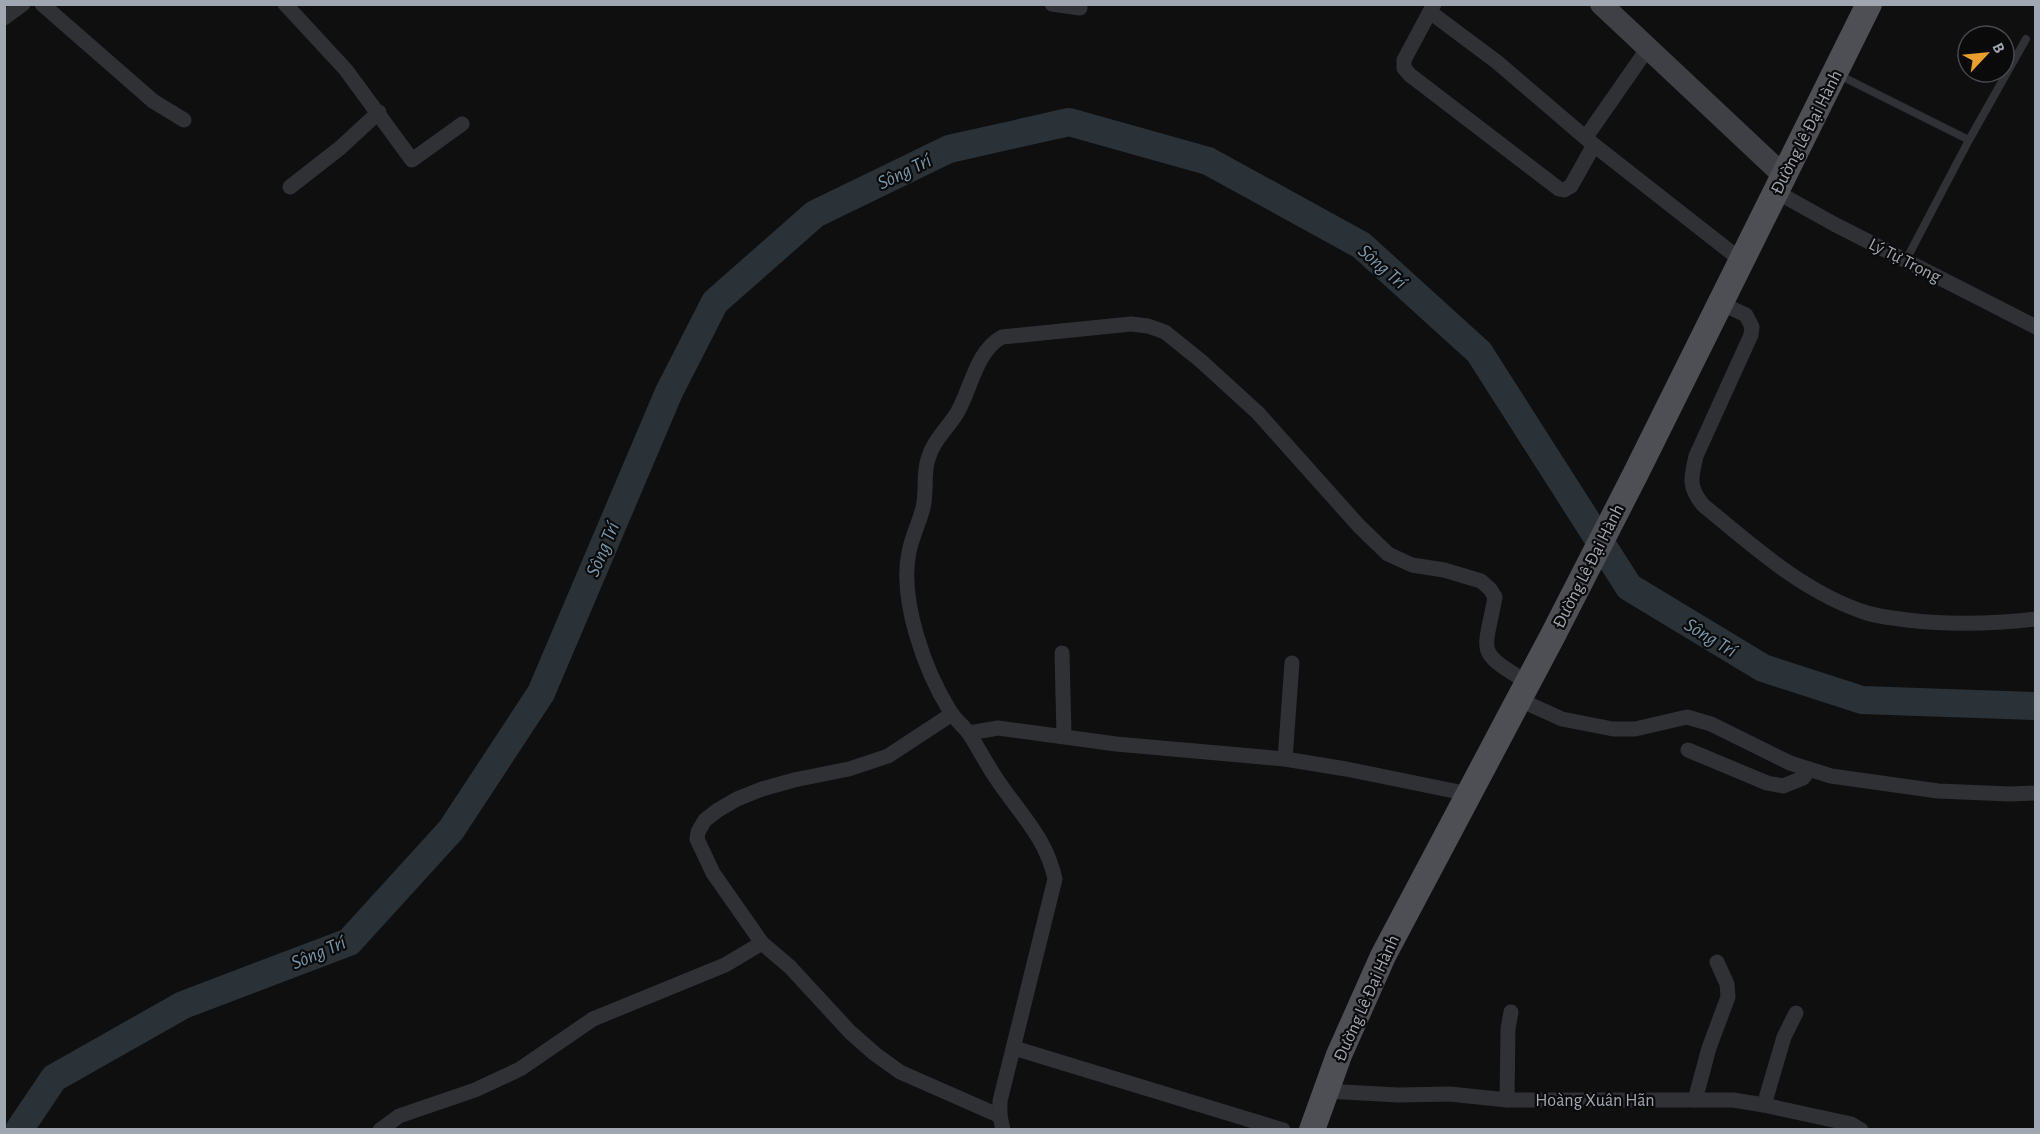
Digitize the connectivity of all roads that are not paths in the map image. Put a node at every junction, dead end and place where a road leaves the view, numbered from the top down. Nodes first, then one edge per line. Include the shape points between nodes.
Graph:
1 (23, 4) edge
2 (42, 4) edge
3 (285, 4) edge
4 (1052, 4) edge
5 (1601, 4) edge
6 (1869, 4) edge
7 (1432, 8) edge
8 (1080, 9) dead end
9 (4, 18) edge
10 (2026, 39) dead end
11 (1647, 48) junction
12 (1836, 73) junction
13 (379, 112) junction
14 (184, 120) dead end
15 (462, 124) dead end
16 (1969, 140) junction
17 (1590, 141) junction
18 (1779, 183) junction
19 (290, 187) dead end
20 (1906, 260) junction
21 (1742, 261) junction
22 (1720, 303) junction
23 (2036, 327) edge
24 (2036, 619) edge
25 (1062, 654) dead end
26 (1292, 663) dead end
27 (1523, 690) junction
28 (952, 714) junction
29 (969, 733) junction
30 (1064, 735) junction
31 (1688, 750) dead end
32 (1285, 759) junction
33 (1809, 770) junction
34 (2036, 793) edge
35 (1469, 794) junction
36 (762, 942) junction
37 (1717, 962) dead end
38 (1511, 1012) dead end
39 (1796, 1013) dead end
40 (1014, 1048) junction
41 (1326, 1091) junction
42 (1507, 1100) junction
43 (1695, 1100) junction
44 (1764, 1105) junction
45 (1001, 1123) edge
46 (380, 1130) edge
47 (1283, 1130) edge
48 (1312, 1130) edge
49 (1861, 1130) edge

1 - 9 street
2 - 14 street via 153,101
3 - 13 street
4 - 8 street
5 - 11 street
6 - 12 main road, Đường Lê Đại Hành
7 - 17 street
7 - 17 street via 1404,60 1410,75 1559,189 1571,186
10 - 16 lane
11 - 17 street
11 - 18 street
12 - 16 lane
12 - 18 main road, Đường Lê Đại Hành
13 - 15 street via 412,160
13 - 19 street
16 - 20 lane
17 - 21 street
18 - 20 street, Lý Tự Trọng via 1834,224
18 - 21 main road, Đường Lê Đại Hành
20 - 23 street, Lý Tự Trọng
21 - 22 main road, Đường Lê Đại Hành
22 - 24 street via 1746,315 1752,327 1696,456 1692,488 1703,505 1802,582 1866,613 1931,623
22 - 27 main road, Đường Lê Đại Hành
25 - 30 street
26 - 32 street
27 - 28 street via 1489,654 1486,636 1495,597 1485,584 1444,570 1412,565 1388,554 1258,413 1201,361 1165,332 1131,324 1002,336 992,342 957,414 932,448 926,469 924,505 909,552 907,584 920,643 934,682
27 - 33 street via 1562,719 1613,729 1635,729 1687,717 1711,724
27 - 35 main road, Đường Lê Đại Hành
28 - 29 street
28 - 36 street via 888,756 762,789 737,799 705,820 697,839 702,852
29 - 30 street via 998,728
29 - 40 street via 995,778 1038,836 1051,860 1055,879
30 - 32 street via 1116,744
31 - 33 street via 1783,786 1803,778
32 - 35 street
33 - 34 street via 1938,791
35 - 41 main road, Đường Lê Đại Hành via 1383,956
36 - 45 street via 850,1032 889,1065
36 - 46 street via 725,965 593,1019 520,1069 475,1090 399,1116
37 - 43 street via 1728,997
38 - 42 street
39 - 44 street via 1784,1037
40 - 45 street via 1000,1101
40 - 47 street
41 - 42 street, Hoàng Xuân Hãn via 1450,1094
41 - 48 main road, Đường Lê Đại Hành
42 - 43 street, Hoàng Xuân Hãn
43 - 44 street, Hoàng Xuân Hãn
44 - 49 street, Hoàng Xuân Hãn via 1851,1124

